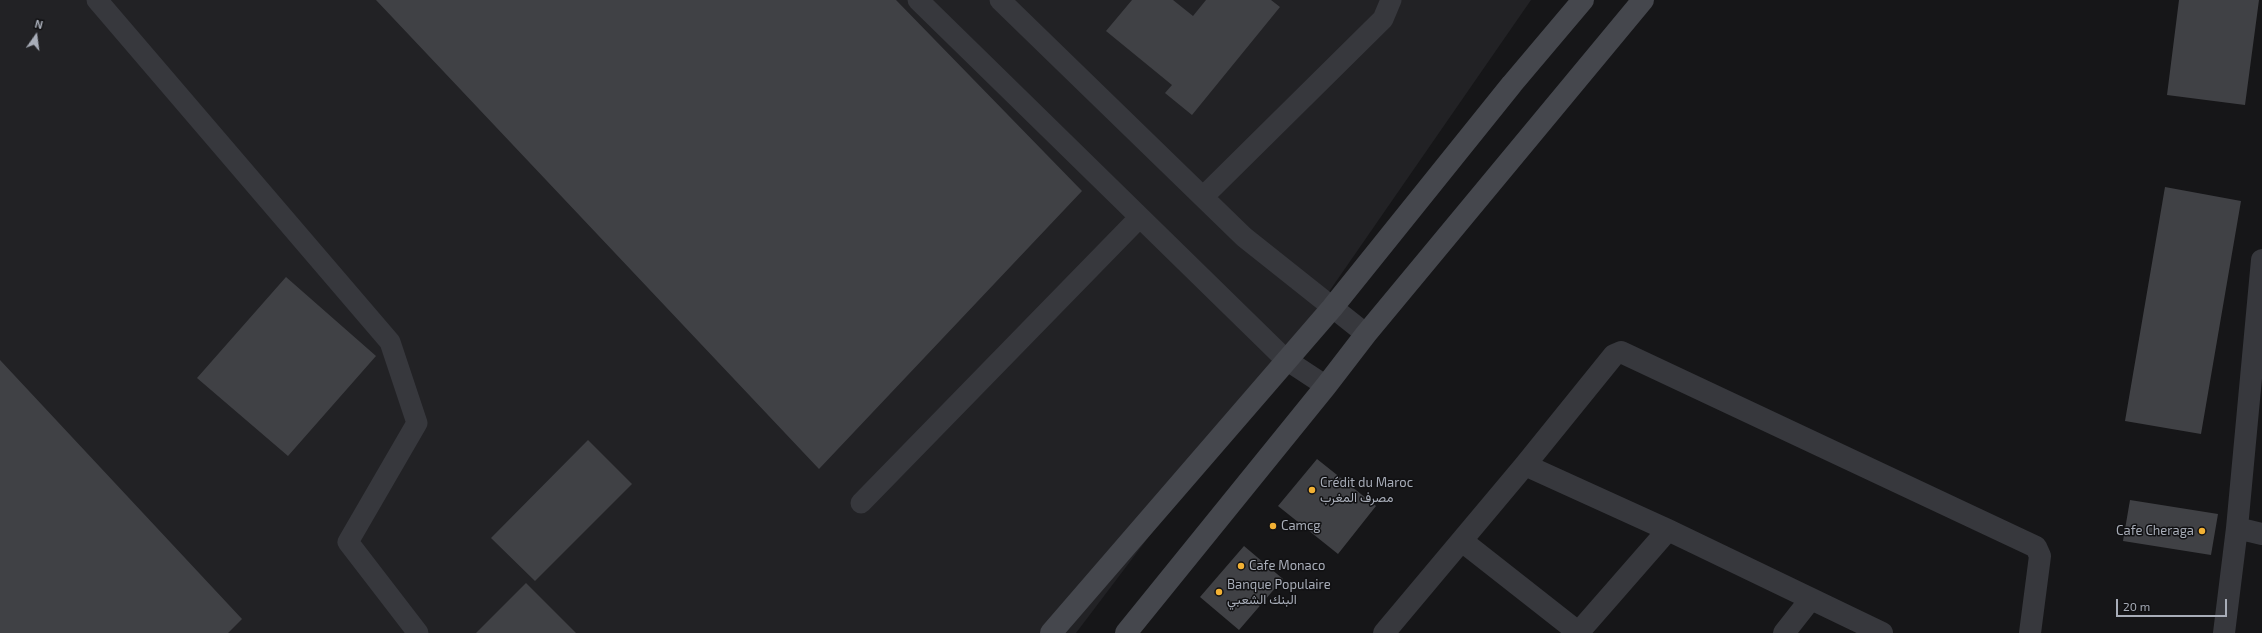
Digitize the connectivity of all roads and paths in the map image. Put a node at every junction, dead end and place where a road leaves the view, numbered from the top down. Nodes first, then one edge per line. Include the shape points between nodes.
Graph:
1 (97, 0) edge
2 (918, 0) edge
3 (1000, 0) edge
4 (1391, 0) edge
5 (1583, 0) edge
6 (1643, 0) edge
7 (1203, 197) junction
8 (1140, 218) junction
9 (2262, 260) edge
10 (1332, 308) junction
11 (2259, 324) edge
12 (1366, 334) junction
13 (1285, 360) junction
14 (1326, 386) junction
15 (1525, 465) junction
16 (861, 503) dead end
17 (2237, 528) junction
18 (1668, 530) junction
19 (2262, 534) edge
20 (1462, 541) junction
21 (1810, 600) junction
22 (418, 633) edge
23 (1051, 633) edge
24 (1126, 633) edge
25 (1384, 633) edge
26 (1579, 633) edge
27 (1784, 633) edge
28 (1882, 633) edge
29 (2030, 633) edge
30 (2224, 633) edge

1 - 22 lane via 390,342 417,422 348,542
2 - 8 lane
3 - 7 lane
4 - 7 lane via 1383,19
5 - 10 street
6 - 12 street
7 - 10 lane via 1244,237
8 - 13 lane
8 - 16 lane
9 - 11 street
10 - 12 lane
10 - 13 street
11 - 17 street
12 - 14 street
13 - 14 lane
13 - 23 street
14 - 24 street
15 - 18 street
15 - 20 street
15 - 29 street via 1614,355 1625,353 2036,547 2040,556
17 - 19 street
17 - 30 street
18 - 21 street
18 - 26 street
20 - 25 street
20 - 26 street
21 - 27 street
21 - 28 street

